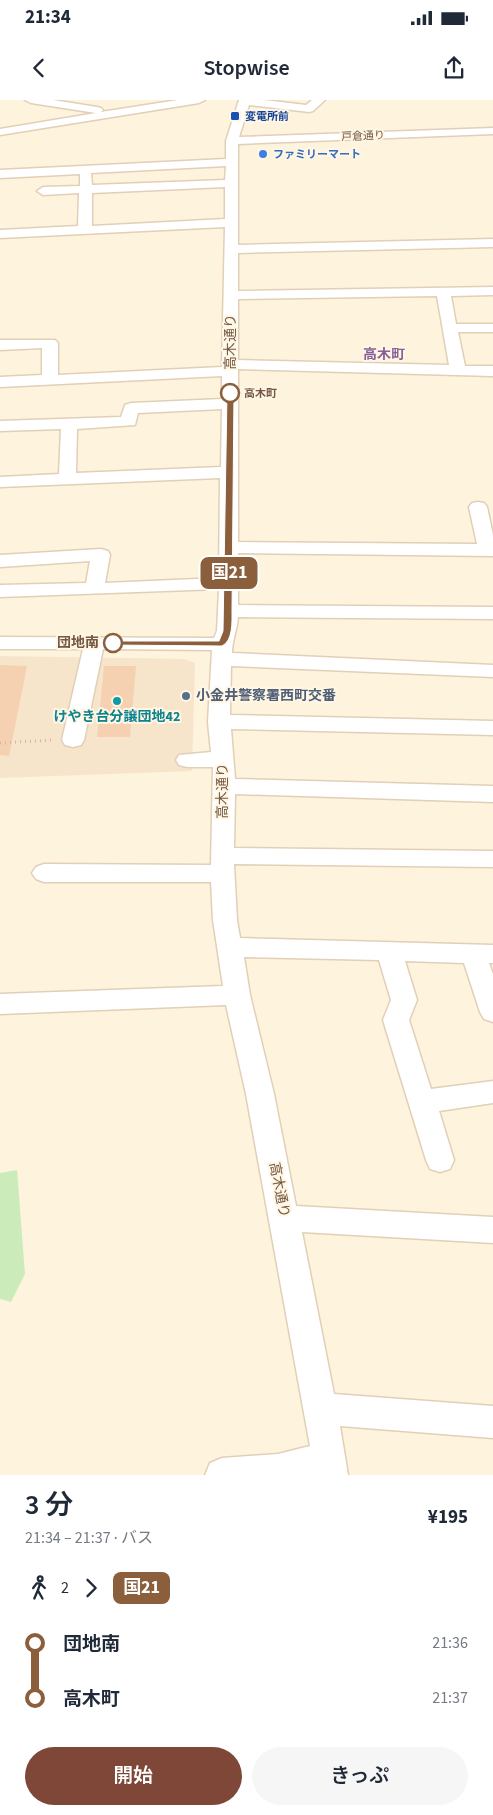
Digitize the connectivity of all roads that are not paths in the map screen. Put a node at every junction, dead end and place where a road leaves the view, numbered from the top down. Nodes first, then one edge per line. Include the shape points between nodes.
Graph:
1 (31, 100) edge
2 (168, 100) edge
3 (199, 100) edge
4 (319, 100) edge
5 (245, 101) edge
6 (183, 107) junction
7 (120, 113) junction
8 (0, 121) edge
9 (34, 127) junction
10 (493, 131) edge
11 (0, 132) edge
12 (232, 141) junction
13 (232, 162) junction
14 (86, 169) junction
15 (0, 174) edge
16 (232, 183) junction
17 (86, 189) junction
18 (43, 191) dead end
19 (231, 223) junction
20 (85, 230) junction
21 (0, 234) edge
22 (493, 243) edge
23 (231, 249) junction
24 (493, 291) edge
25 (443, 292) junction
26 (231, 295) junction
27 (451, 328) junction
28 (493, 328) edge
29 (0, 345) edge
30 (231, 368) junction
31 (458, 370) junction
32 (493, 371) edge
33 (50, 380) junction
34 (0, 382) edge
35 (230, 404) junction
36 (69, 425) junction
37 (0, 426) edge
38 (229, 472) junction
39 (67, 479) junction
40 (0, 482) edge
41 (478, 507) dead end
42 (229, 547) junction
43 (490, 550) edge
44 (0, 561) edge
45 (228, 582) junction
46 (94, 589) junction
47 (0, 591) edge
48 (228, 611) junction
49 (493, 613) edge
50 (0, 643) edge
51 (94, 643) junction
52 (222, 651) junction
53 (493, 671) edge
54 (219, 722) junction
55 (493, 728) edge
56 (73, 740) road end
57 (223, 759) junction
58 (187, 760) dead end
59 (224, 786) junction
60 (493, 794) edge
61 (493, 859) edge
62 (222, 865) junction
63 (44, 873) dead end
64 (229, 947) junction
65 (390, 951) junction
66 (483, 953) edge
67 (237, 995) junction
68 (0, 1004) edge
69 (493, 1012) edge
70 (493, 1092) edge
71 (421, 1102) junction
72 (440, 1160) dead end
73 (284, 1218) junction
74 (493, 1230) edge
75 (321, 1409) junction
76 (493, 1422) edge
77 (330, 1467) edge
78 (222, 1475) edge

1 - 7 street
2 - 6 street
3 - 6 street
4 - 5 street via 309,109
5 - 12 street, 高木通り
6 - 7 street
7 - 9 street
8 - 9 street
9 - 11 street
10 - 12 street, 戸倉通り
12 - 13 street, 高木通り
13 - 14 street
13 - 16 street, 高木通り
14 - 15 street
14 - 17 street
16 - 17 street
16 - 19 street, 高木通り
17 - 18 street
17 - 20 street
19 - 20 street
19 - 23 street, 高木通り
20 - 21 street
22 - 23 street
23 - 26 street, 高木通り
24 - 25 street
25 - 26 street
25 - 27 street
26 - 30 street, 高木通り
27 - 28 street
27 - 31 street
29 - 33 street via 50,343
30 - 31 street
30 - 33 street
30 - 35 street, 高木通り
31 - 32 street
33 - 34 street
35 - 36 street via 131,408 129,422
35 - 38 street, 高木通り
36 - 37 street
36 - 39 street
38 - 39 street
38 - 42 street, 高木通り
39 - 40 street
41 - 43 street
42 - 43 street
42 - 45 street, 高木通り
44 - 46 street via 101,555
45 - 46 street
45 - 48 street, 高木通り
46 - 47 street
48 - 49 street
48 - 52 street, 高木通り
50 - 51 street
51 - 52 street
51 - 56 street
52 - 53 street
52 - 54 street, 高木通り
54 - 55 street
54 - 57 street, 高木通り
57 - 58 street
57 - 59 street, 高木通り
59 - 60 street
59 - 62 street, 高木通り
61 - 62 street
62 - 63 street
62 - 64 street, 高木通り
64 - 65 street
64 - 67 street, 高木通り
65 - 66 street
65 - 71 street via 404,1000 396,1020
66 - 69 street
67 - 68 street
67 - 73 street, 高木通り
70 - 71 street
71 - 72 street
73 - 74 street
73 - 75 street, 高木通り
75 - 76 street
75 - 77 street, 高木通り
77 - 78 street

